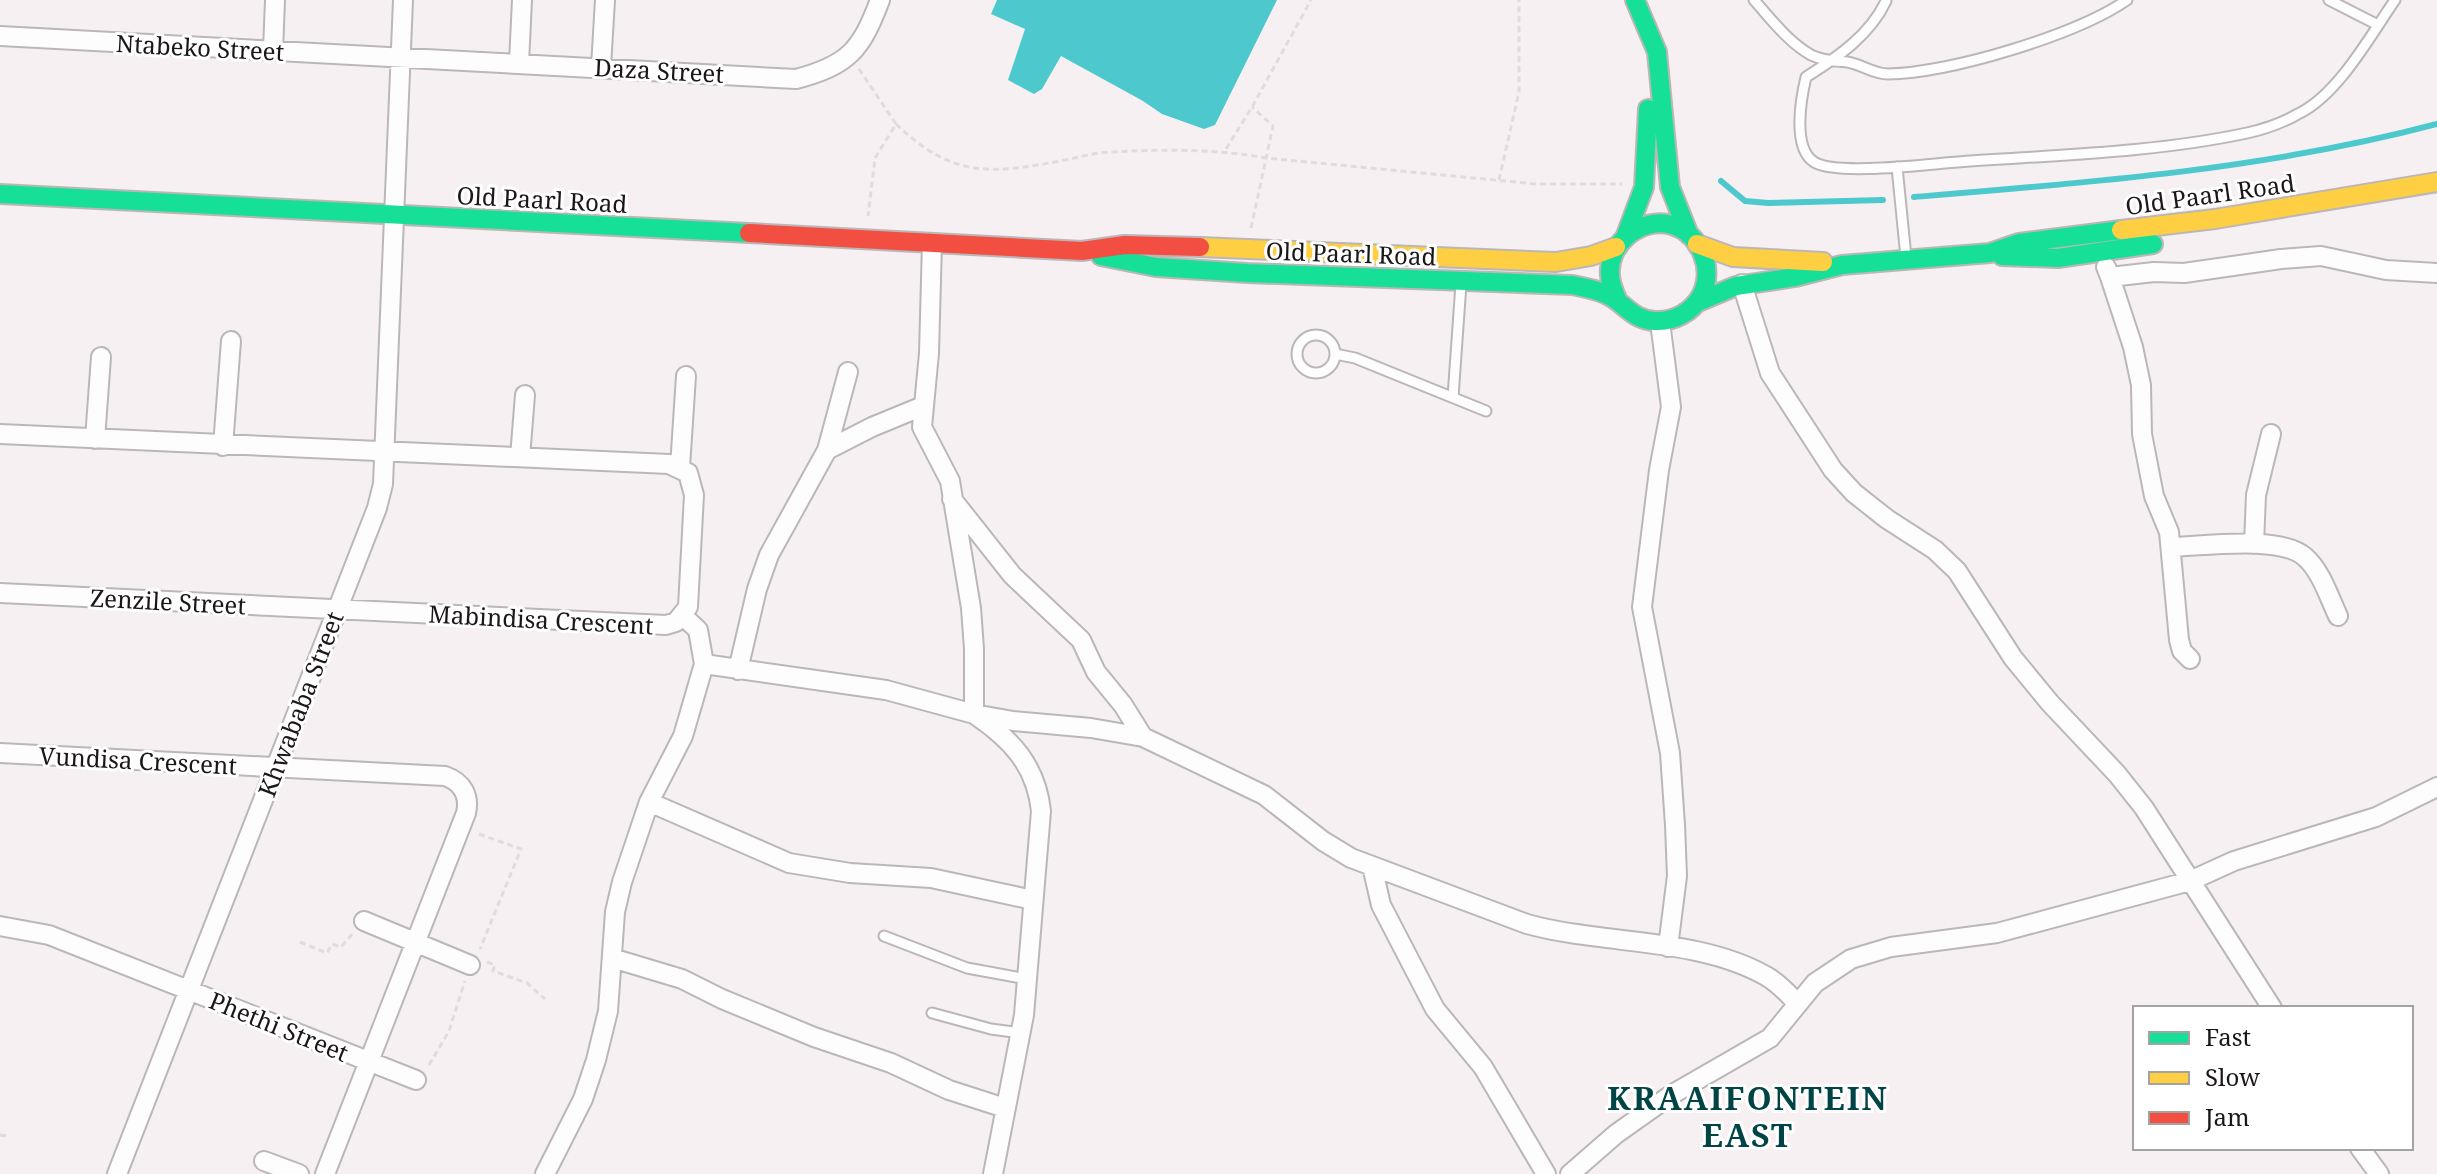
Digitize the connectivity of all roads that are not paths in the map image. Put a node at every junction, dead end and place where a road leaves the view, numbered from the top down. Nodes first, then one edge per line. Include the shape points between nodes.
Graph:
1 (275, 0) edge
2 (403, 0) edge
3 (522, 0) edge
4 (605, 0) edge
5 (880, 0) edge
6 (1635, 0) edge
7 (1754, 0) edge
8 (1887, 0) edge
9 (2127, 0) edge
10 (2329, 0) edge
11 (2395, 0) edge
12 (1642, 20) junction
13 (2378, 25) junction
14 (0, 36) edge
15 (273, 51) junction
16 (400, 58) junction
17 (1831, 61) junction
18 (519, 63) junction
19 (601, 67) junction
20 (1897, 167) junction
21 (2437, 182) edge
22 (0, 194) edge
23 (2437, 200) edge
24 (395, 216) junction
25 (1693, 239) junction
26 (1621, 241) junction
27 (932, 243) junction
28 (1082, 251) junction
29 (2100, 252) junction
30 (1990, 253) junction
31 (1462, 260) junction
32 (1906, 260) junction
33 (1842, 265) junction
34 (2437, 273) edge
35 (2110, 277) junction
36 (1461, 282) junction
37 (1742, 284) junction
38 (1617, 299) junction
39 (1698, 302) junction
40 (1660, 322) junction
41 (231, 341) dead end
42 (1335, 354) junction
43 (101, 357) dead end
44 (848, 372) dead end
45 (686, 376) dead end
46 (525, 395) dead end
47 (1453, 397) junction
48 (923, 406) junction
49 (1486, 411) dead end
50 (0, 434) edge
51 (2271, 434) dead end
52 (95, 439) junction
53 (223, 446) junction
54 (385, 450) junction
55 (827, 450) junction
56 (520, 457) junction
57 (680, 467) junction
58 (952, 499) junction
59 (2254, 544) junction
60 (2171, 547) junction
61 (0, 593) edge
62 (336, 609) junction
63 (683, 616) junction
64 (2338, 616) dead end
65 (2190, 659) dead end
66 (704, 664) junction
67 (738, 670) junction
68 (974, 714) junction
69 (1143, 737) junction
70 (0, 753) edge
71 (275, 767) junction
72 (2437, 787) edge
73 (649, 802) junction
74 (1372, 866) junction
75 (2190, 881) junction
76 (1033, 900) junction
77 (364, 921) road end
78 (0, 926) edge
79 (884, 936) dead end
80 (416, 942) junction
81 (1668, 947) junction
82 (612, 958) junction
83 (473, 962) road end
84 (1027, 979) junction
85 (188, 990) junction
86 (1798, 1004) junction
87 (2271, 1006) edge
88 (932, 1013) dead end
89 (1021, 1033) junction
90 (369, 1061) junction
91 (416, 1080) road end
92 (1005, 1108) junction
93 (2361, 1150) edge
94 (264, 1161) dead end
95 (117, 1174) edge
96 (299, 1174) edge
97 (325, 1174) edge
98 (545, 1174) edge
99 (993, 1174) edge
100 (1546, 1174) edge
101 (1570, 1174) edge
102 (2379, 1174) edge

1 - 15 street
2 - 16 street, Khwababa Street
3 - 18 street
4 - 19 street
5 - 19 street, Daza Street via 851,55 796,79
6 - 12 main road
7 - 17 lane via 1799,47
8 - 17 lane via 1877,19
9 - 17 lane via 2064,32 1952,64 1887,74
10 - 13 lane
11 - 13 lane
12 - 25 main road via 1651,33 1661,73 1670,187
12 - 26 main road via 1648,105 1644,187
13 - 20 lane via 2323,97 2271,127 2121,151
14 - 15 street, Ntabeko Street
15 - 16 street, Ntabeko Street
16 - 18 street, Daza Street
16 - 24 street, Khwababa Street
17 - 20 lane via 1806,77 1798,119 1808,157 1828,167
18 - 19 street, Daza Street
20 - 32 lane
21 - 30 main road, Old Paarl Road via 2215,219 2019,243
22 - 24 main road, Old Paarl Road
23 - 29 main road, Old Paarl Road
24 - 27 main road, Old Paarl Road
24 - 54 street, Khwababa Street
25 - 26 main road, Old Paarl Road via 1672,226 1653,224
25 - 33 main road, Old Paarl Road via 1733,257
25 - 39 main road via 1707,272
26 - 31 main road, Old Paarl Road via 1591,256 1556,262
26 - 38 main road via 1609,273
27 - 28 main road, Old Paarl Road
27 - 48 street
28 - 31 main road, Old Paarl Road via 1158,245
28 - 36 main road, Old Paarl Road via 1156,267
29 - 30 main road, Old Paarl Road via 2030,259
29 - 35 street
30 - 32 main road, Old Paarl Road
31 - 36 lane
32 - 33 main road, Old Paarl Road
33 - 37 main road, Old Paarl Road
34 - 35 street via 2386,270 2321,256
35 - 60 street via 2133,347 2146,465
36 - 38 main road, Old Paarl Road via 1572,285
36 - 47 lane
37 - 39 main road, Old Paarl Road
37 - 75 street via 1770,373 1833,470 1854,493 1957,571 2013,658 2144,808
38 - 40 main road, Old Paarl Road via 1632,315
39 - 40 main road, Old Paarl Road via 1682,316
40 - 81 street via 1671,407 1642,607 1670,753 1677,876
41 - 53 street
42 - 42 lane via 1330,367 1317,373 1303,368 1297,355 1302,341 1316,336 1329,340
42 - 47 lane
43 - 52 street
44 - 55 street
45 - 57 street, Mabindisa Crescent
46 - 56 street
47 - 49 lane
48 - 55 street
48 - 58 street via 922,427 950,481
50 - 52 street
51 - 59 street via 2256,495
52 - 53 street
53 - 54 street
54 - 56 street
54 - 62 street, Khwababa Street via 377,508
55 - 67 street via 769,555
56 - 57 street
57 - 63 street, Mabindisa Crescent via 688,473 694,495 688,607
58 - 68 street via 971,608
58 - 69 street via 1012,575 1081,640 1096,672
59 - 60 street
59 - 64 street via 2290,547 2303,555
60 - 65 street via 2179,640
61 - 62 street, Zenzile Street
62 - 63 street, Mabindisa Crescent via 658,626
62 - 71 street, Khwababa Street
63 - 66 street via 698,630
66 - 67 street
66 - 73 street via 683,736
67 - 68 street via 886,690
68 - 69 street
68 - 76 street via 1013,745 1039,792
69 - 74 street via 1264,795 1323,841
70 - 71 street, Vundisa Crescent
71 - 80 street, Vundisa Crescent via 445,776 459,784 467,798 466,813
71 - 85 street, Khwababa Street
72 - 75 street via 2376,817 2234,861
73 - 76 street via 789,863 931,878
73 - 82 street via 615,912
74 - 81 street via 1554,932
74 - 100 street via 1381,905 1435,1009 1483,1067
75 - 86 street via 2009,930 1891,947 1851,959 1815,983
75 - 87 street
76 - 84 street
77 - 80 street
78 - 85 street, Phethi Street via 49,935
79 - 84 lane via 967,968
80 - 83 street
80 - 90 street
81 - 86 street via 1716,956 1767,976
82 - 92 street via 682,979 814,1037
82 - 98 street via 608,1011 596,1060 583,1099
84 - 89 street
85 - 90 street, Phethi Street
85 - 95 street, Khwababa Street
86 - 101 street via 1770,1038 1660,1103
88 - 89 lane
89 - 92 street
90 - 91 street, Phethi Street
90 - 97 street
92 - 99 street
93 - 102 street
94 - 96 street

